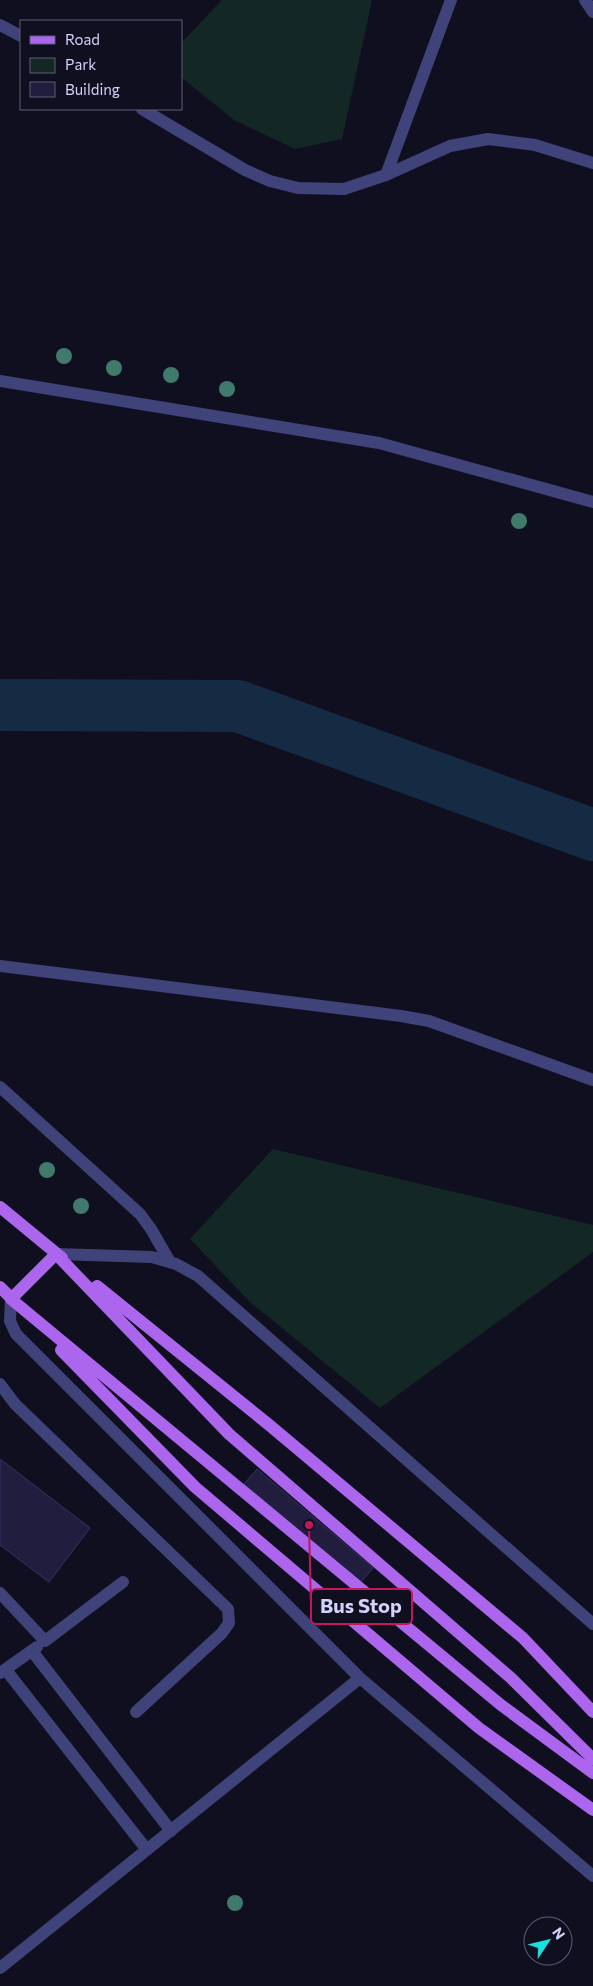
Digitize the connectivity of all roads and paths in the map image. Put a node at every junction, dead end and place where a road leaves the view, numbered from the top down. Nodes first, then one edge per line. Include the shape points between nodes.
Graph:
1 (451, 0) edge
2 (585, 0) edge
3 (593, 12) edge
4 (0, 25) edge
5 (20, 35) edge
6 (144, 110) edge
7 (593, 163) edge
8 (386, 175) junction
9 (0, 381) edge
10 (593, 502) edge
11 (0, 966) edge
12 (593, 1080) edge
13 (0, 1087) edge
14 (0, 1207) edge
15 (51, 1250) junction
16 (170, 1262) junction
17 (5, 1293) edge
18 (0, 1324) edge
19 (16, 1334) junction
20 (0, 1384) edge
21 (123, 1582) dead end
22 (0, 1593) edge
23 (593, 1624) edge
24 (45, 1642) junction
25 (32, 1651) junction
26 (3, 1672) edge
27 (360, 1678) junction
28 (136, 1712) dead end
29 (593, 1712) edge
30 (593, 1759) edge
31 (593, 1773) edge
32 (593, 1810) edge
33 (171, 1831) junction
34 (147, 1850) junction
35 (593, 1876) edge
36 (0, 1968) edge

1 - 8 street
2 - 3 street
4 - 5 street
6 - 8 street via 245,170 270,181 298,188 344,189
7 - 8 street via 535,144 488,138 450,146
9 - 10 street via 379,443
11 - 12 street via 401,1016 438,1024
13 - 16 street via 140,1214
14 - 15 main road
15 - 16 street
15 - 17 main road
15 - 29 main road via 268,1424 523,1638
15 - 30 main road via 229,1434 511,1678
16 - 23 street via 198,1276
17 - 19 street
17 - 31 main road via 501,1705
17 - 32 main road via 195,1487 479,1728
18 - 19 street
19 - 27 street
20 - 28 street via 15,1404 228,1609 229,1623 222,1633
21 - 24 street
22 - 24 street
24 - 25 street
25 - 26 street
25 - 33 street
26 - 34 street
27 - 33 street
27 - 35 street
33 - 34 street
34 - 36 street

